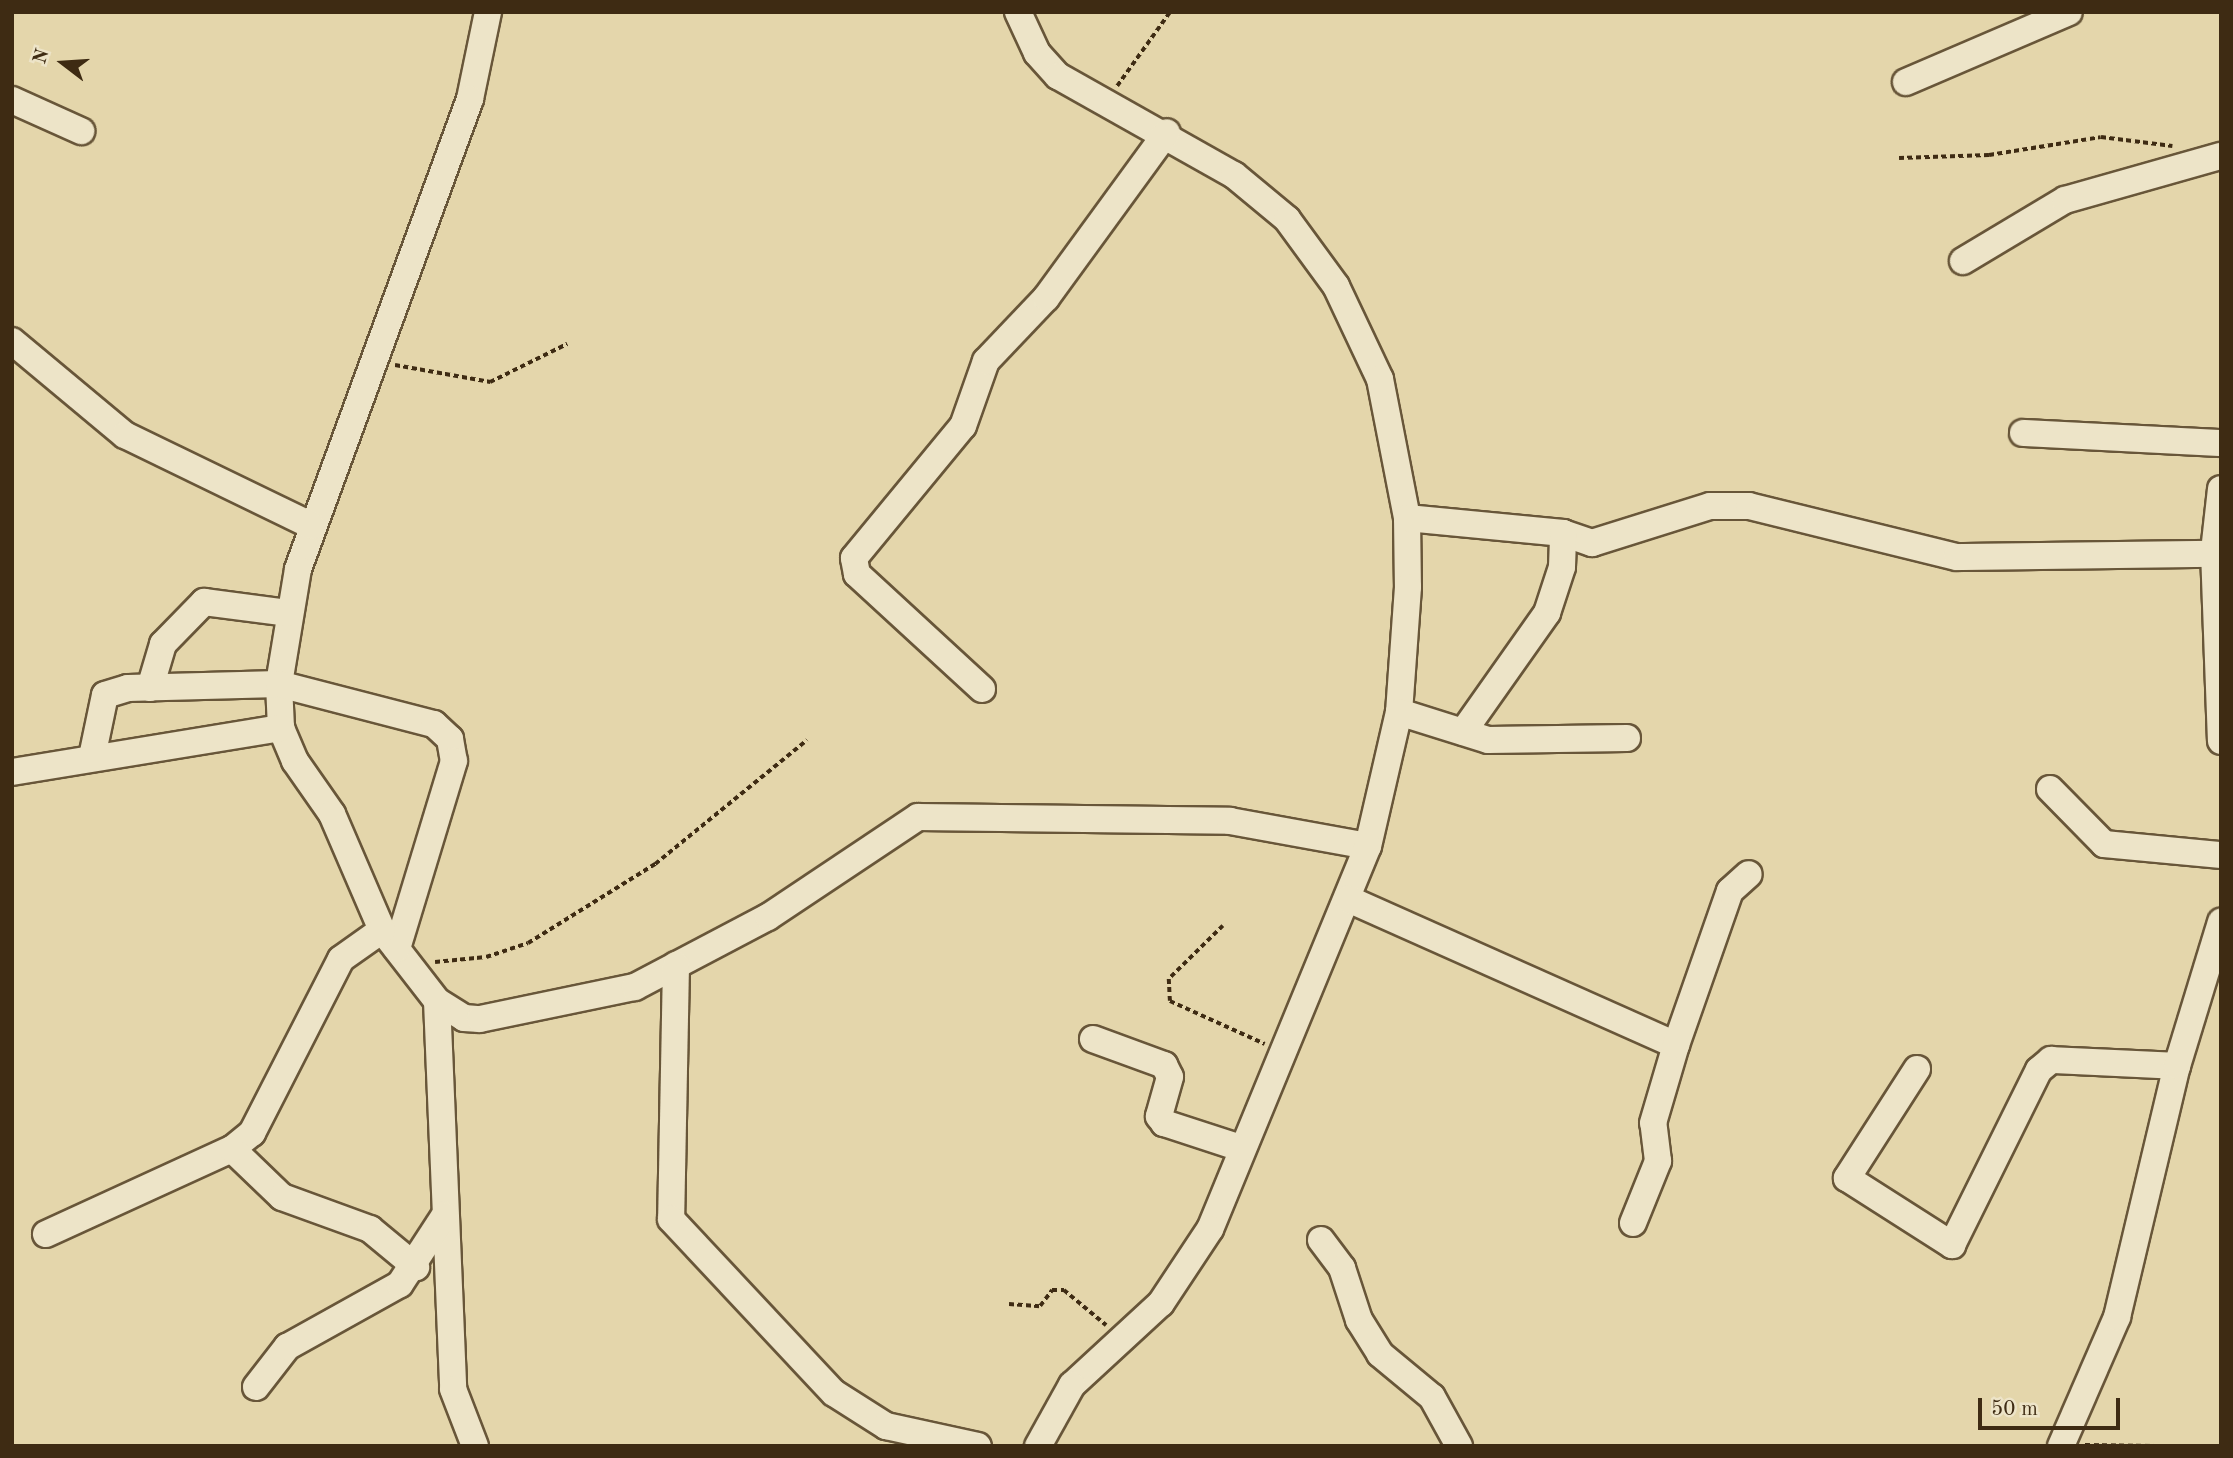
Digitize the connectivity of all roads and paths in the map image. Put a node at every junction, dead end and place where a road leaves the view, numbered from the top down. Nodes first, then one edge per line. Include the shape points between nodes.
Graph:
1 (488, 12) edge
2 (1018, 12) edge
3 (1170, 12) edge
4 (2069, 12) edge
5 (1906, 82) dead end
6 (12, 100) edge
7 (1105, 102) junction
8 (81, 131) dead end
9 (1167, 132) junction
10 (2178, 147) dead end
11 (2221, 156) edge
12 (1899, 158) dead end
13 (1962, 261) dead end
14 (12, 341) edge
15 (567, 344) dead end
16 (376, 361) junction
17 (2023, 433) dead end
18 (2221, 443) edge
19 (2221, 489) edge
20 (1407, 518) junction
21 (312, 526) junction
22 (1563, 533) junction
23 (2217, 552) edge
24 (287, 613) junction
25 (279, 684) junction
26 (150, 688) junction
27 (982, 689) dead end
28 (1399, 712) junction
29 (281, 728) junction
30 (1463, 732) junction
31 (1627, 738) dead end
32 (807, 740) dead end
33 (2221, 741) edge
34 (92, 757) junction
35 (12, 772) edge
36 (2050, 789) dead end
37 (1368, 846) junction
38 (2221, 855) edge
39 (1749, 874) dead end
40 (1349, 899) junction
41 (2221, 922) edge
42 (1223, 926) dead end
43 (397, 948) junction
44 (676, 965) junction
45 (437, 1001) junction
46 (1093, 1039) dead end
47 (1676, 1045) junction
48 (1284, 1051) junction
49 (2177, 1066) junction
50 (1917, 1069) dead end
51 (1241, 1148) junction
52 (232, 1149) junction
53 (449, 1207) junction
54 (1633, 1223) dead end
55 (46, 1234) dead end
56 (1321, 1240) dead end
57 (416, 1267) junction
58 (1009, 1304) dead end
59 (1122, 1341) junction
60 (256, 1387) dead end
61 (475, 1446) edge
62 (978, 1446) edge
63 (1038, 1446) edge
64 (1459, 1446) edge
65 (2062, 1446) edge
66 (2083, 1446) edge
67 (2155, 1446) edge

1 - 16 street via 470,99
2 - 7 street via 1037,52 1058,76
3 - 7 path
4 - 5 street
6 - 8 street
7 - 9 street
9 - 20 street via 1287,219 1336,286 1380,379
9 - 27 street via 1046,298 986,361 963,426 854,558 857,574
10 - 12 path via 2101,137 1989,155
11 - 13 street via 2065,200
14 - 21 street via 125,435
15 - 16 path via 490,382
16 - 21 street
17 - 18 street
19 - 23 street
20 - 22 street
20 - 28 street
21 - 24 street
22 - 23 street via 1592,542 1710,506 1749,506 1958,558
22 - 30 street via 1562,567 1547,612 1492,700
23 - 33 street
24 - 25 street
24 - 26 street via 204,602 163,644
25 - 26 street
25 - 29 street
25 - 43 street via 434,724 450,739 454,761 438,829
26 - 34 street via 105,695
28 - 30 street
28 - 37 street
29 - 34 street
29 - 43 street via 332,814
30 - 31 street via 1526,743
32 - 43 path via 655,864 528,943 486,957
34 - 35 street
36 - 38 street via 2104,845
37 - 40 street
37 - 44 street via 1230,821 918,817 768,917
39 - 47 street via 1730,891
40 - 47 street
40 - 48 street
41 - 49 street
42 - 48 path via 1169,979 1170,1001
43 - 45 street
43 - 52 street via 341,959 269,1110
44 - 45 street via 635,987 514,1015 464,1018
44 - 62 street via 671,1219 834,1393 886,1426
45 - 53 street via 435,1059
46 - 51 street via 1164,1065 1170,1077 1159,1116 1164,1123
47 - 54 street via 1653,1123 1658,1161
48 - 51 street
49 - 50 street via 2051,1060 2039,1070 1952,1245 1847,1178
49 - 65 street via 2118,1317
51 - 59 street via 1188,1268
52 - 55 street
52 - 57 street via 282,1197 370,1229
53 - 57 street
53 - 61 street via 453,1389
56 - 64 street via 1342,1268 1359,1320 1380,1354 1432,1397
57 - 60 street via 381,1296 287,1347
58 - 59 path via 1040,1306 1052,1290 1064,1290
59 - 63 street via 1072,1385
66 - 67 path

